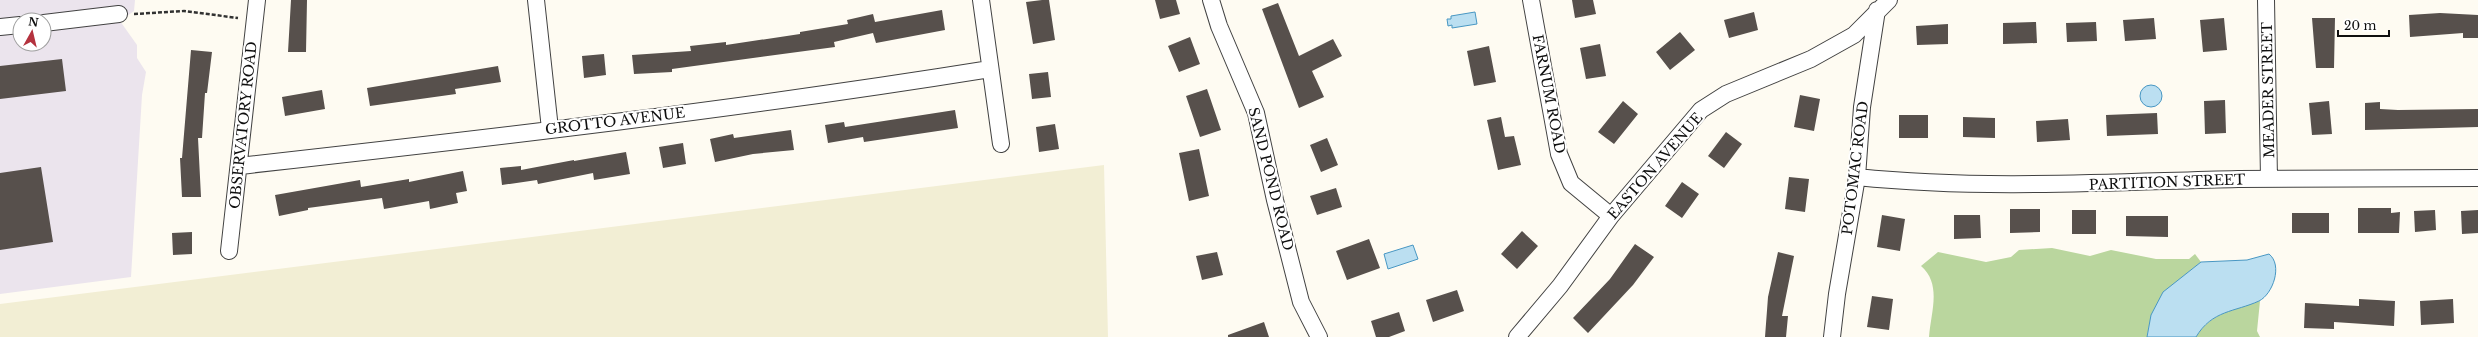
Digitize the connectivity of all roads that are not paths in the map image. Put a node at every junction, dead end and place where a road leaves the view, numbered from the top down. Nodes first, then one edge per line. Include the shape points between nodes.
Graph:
1 (257, 0) edge
2 (536, 0) edge
3 (981, 0) edge
4 (1211, 0) edge
5 (1531, 0) edge
6 (1888, 0) edge
7 (2266, 0) edge
8 (1877, 6) edge
9 (119, 14) road end
10 (52, 22) edge
11 (12, 26) edge
12 (0, 27) edge
13 (990, 69) junction
14 (550, 129) junction
15 (1001, 144) dead end
16 (239, 166) junction
17 (1857, 177) junction
18 (2478, 178) edge
19 (2269, 179) junction
20 (1611, 216) junction
21 (229, 251) dead end
22 (1319, 337) edge
23 (1517, 337) edge
24 (1832, 337) edge

1 - 16 street, OBSERVATORY ROAD
2 - 14 street
3 - 13 street
4 - 22 street, SAND POND ROAD via 1219,26 1256,113 1301,302
5 - 20 street, FARNUM ROAD via 1559,154 1572,183
6 - 8 street, EASTON AVENUE
7 - 19 street, MEADER STREET
8 - 17 street, POTOMAC ROAD via 1862,106
8 - 20 street, EASTON AVENUE via 1854,35 1812,59 1726,94 1701,110
9 - 10 street
11 - 12 street
13 - 14 street, GROTTO AVENUE via 843,92
13 - 15 street
14 - 16 street, GROTTO AVENUE
16 - 21 street, OBSERVATORY ROAD
17 - 19 street, PARTITION STREET via 1904,182 2083,184
17 - 24 street, POTOMAC ROAD
18 - 19 street, PARTITION STREET
20 - 23 street, EASTON AVENUE via 1560,286

